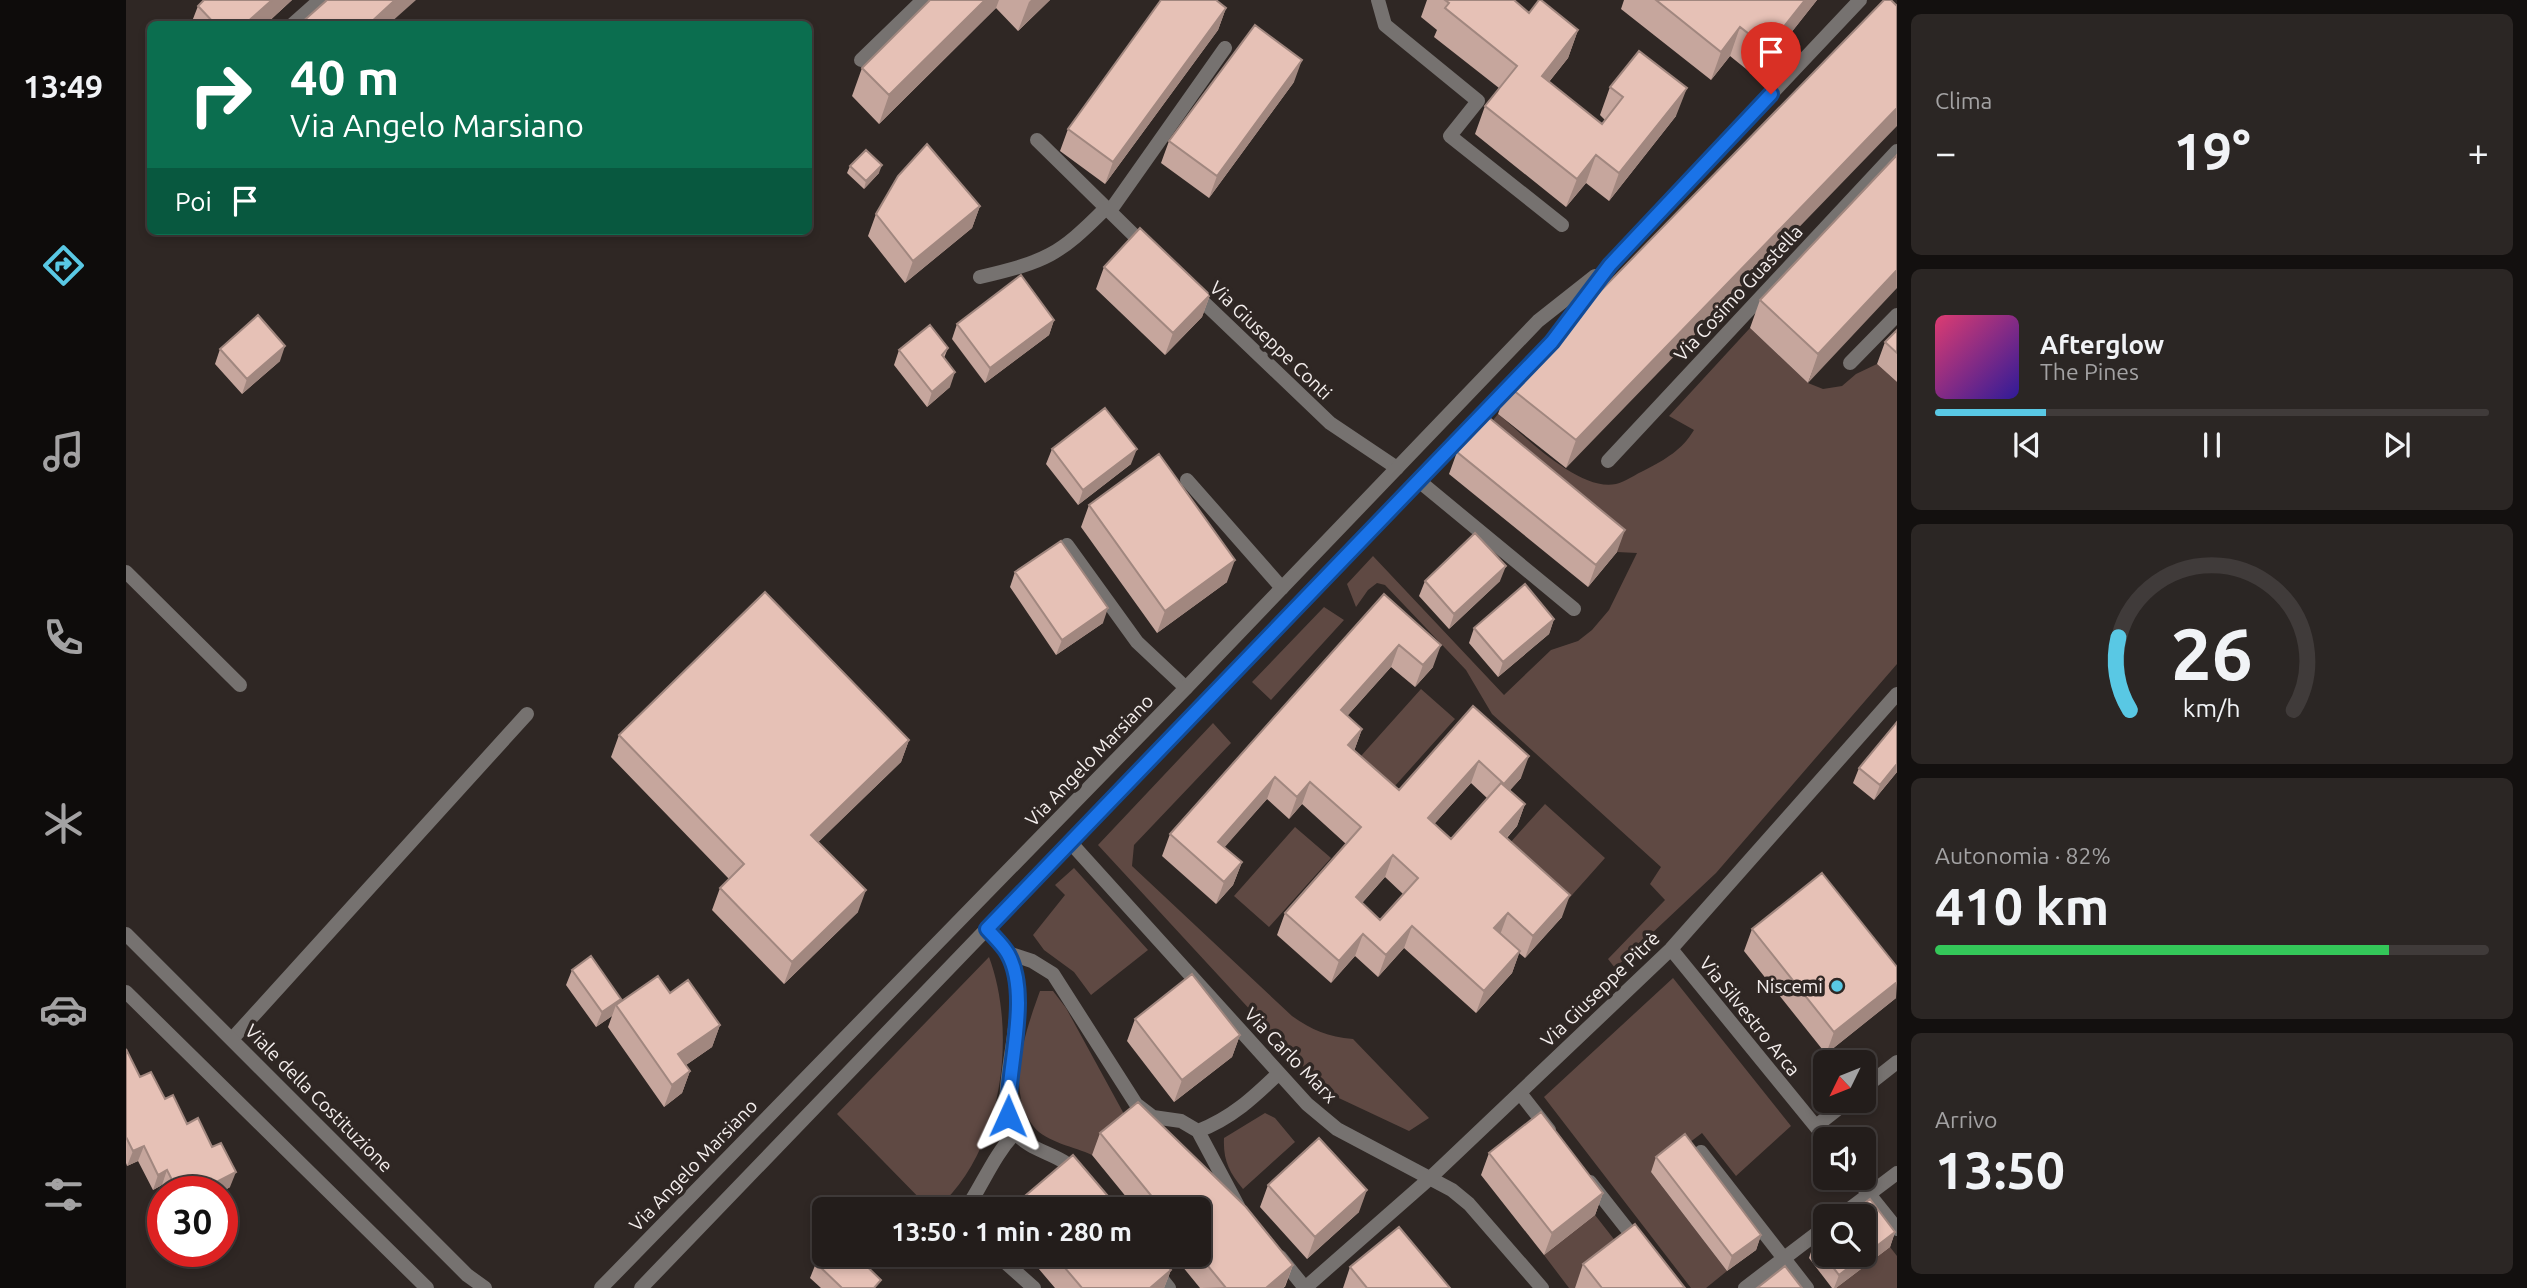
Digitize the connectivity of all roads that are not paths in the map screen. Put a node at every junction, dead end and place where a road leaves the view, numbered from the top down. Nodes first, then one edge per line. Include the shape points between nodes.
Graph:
1 (320, 0) edge
2 (923, 0) edge
3 (1378, 0) edge
4 (1860, 0) edge
5 (296, 21) edge
6 (1225, 48) dead end
7 (861, 60) dead end
8 (1037, 140) dead end
9 (1897, 151) edge
10 (1108, 209) junction
11 (1562, 225) dead end
12 (1159, 260) edge
13 (1610, 265) junction
14 (980, 277) dead end
15 (1188, 288) edge
16 (1897, 315) edge
17 (1850, 363) dead end
18 (1608, 461) dead end
19 (1397, 468) junction
20 (1187, 480) dead end
21 (1419, 481) junction
22 (1067, 545) edge
23 (126, 572) edge
24 (1282, 587) junction
25 (1574, 609) dead end
26 (240, 685) dead end
27 (1186, 688) junction
28 (1897, 694) edge
29 (527, 713) dead end
30 (1070, 842) junction
31 (987, 929) junction
32 (126, 934) edge
33 (1671, 950) junction
34 (1008, 953) junction
35 (126, 992) edge
36 (233, 1038) junction
37 (1897, 1062) edge
38 (1279, 1073) junction
39 (1876, 1079) edge
40 (1520, 1093) junction
41 (1833, 1113) edge
42 (1816, 1126) joint
43 (1198, 1131) junction
44 (1015, 1133) junction
45 (1563, 1147) edge
46 (1701, 1152) edge
47 (1580, 1169) edge
48 (1897, 1173) edge
49 (1429, 1179) junction
50 (1084, 1181) edge
51 (1866, 1190) edge
52 (1869, 1194) junction
53 (973, 1197) edge
54 (1856, 1204) edge
55 (1245, 1215) edge
56 (1897, 1229) edge
57 (1813, 1236) edge
58 (1271, 1246) edge
59 (1648, 1255) edge
60 (1784, 1259) junction
61 (1010, 1267) edge
62 (1152, 1267) edge
63 (427, 1288) edge
64 (485, 1288) edge
65 (601, 1288) edge
66 (641, 1288) edge
67 (1034, 1288) edge
68 (1169, 1288) edge
69 (1305, 1288) edge
70 (1542, 1288) edge
71 (1745, 1288) edge
72 (1807, 1288) edge

1 - 5 street
2 - 7 street
3 - 11 street via 1385,25 1478,101 1450,136
4 - 13 street, Via Angelo Marsiano
6 - 10 street
8 - 10 street
9 - 18 street, Via Cosimo Guastella
10 - 12 street
10 - 14 street via 1051,257
13 - 19 street, Via Angelo Marsiano via 1538,321
13 - 21 street, Via Angelo Marsiano via 1552,342
15 - 19 street, Via Giuseppe Conti via 1330,423
16 - 17 street
19 - 24 street, Via Angelo Marsiano
20 - 24 street
21 - 25 street
21 - 30 street, Via Angelo Marsiano
22 - 27 street via 1138,642
23 - 26 street
24 - 27 street, Via Angelo Marsiano
27 - 65 street, Via Angelo Marsiano
28 - 33 street, Via Giuseppe Pitrè
29 - 36 street
30 - 31 street, Via Angelo Marsiano
30 - 38 street, Via Carlo Marx
31 - 34 street
31 - 66 street, Via Angelo Marsiano
32 - 36 street, Viale della Costituzione
33 - 40 street, Via Giuseppe Pitrè
33 - 42 street, Via Silvestro Arca
34 - 43 street via 1053,974 1136,1104 1153,1117 1181,1121
34 - 44 street via 1016,975 1017,1012 1008,1091 1008,1116
35 - 63 street
36 - 64 street, Viale della Costituzione
37 - 39 street
38 - 43 street via 1244,1107
38 - 49 street, Via Carlo Marx via 1337,1129
40 - 45 street
40 - 49 street, Via Giuseppe Pitrè
41 - 42 street
43 - 55 street
44 - 50 street via 1034,1148 1069,1162
44 - 53 street via 998,1151
46 - 60 street
47 - 59 street
48 - 52 street
49 - 69 street, Via Giuseppe Pitrè
49 - 70 street, Via Carlo Marx via 1469,1204
51 - 52 street
52 - 54 street
52 - 56 street
57 - 60 street
58 - 69 street
60 - 71 street
60 - 72 street
61 - 67 street
62 - 68 street

